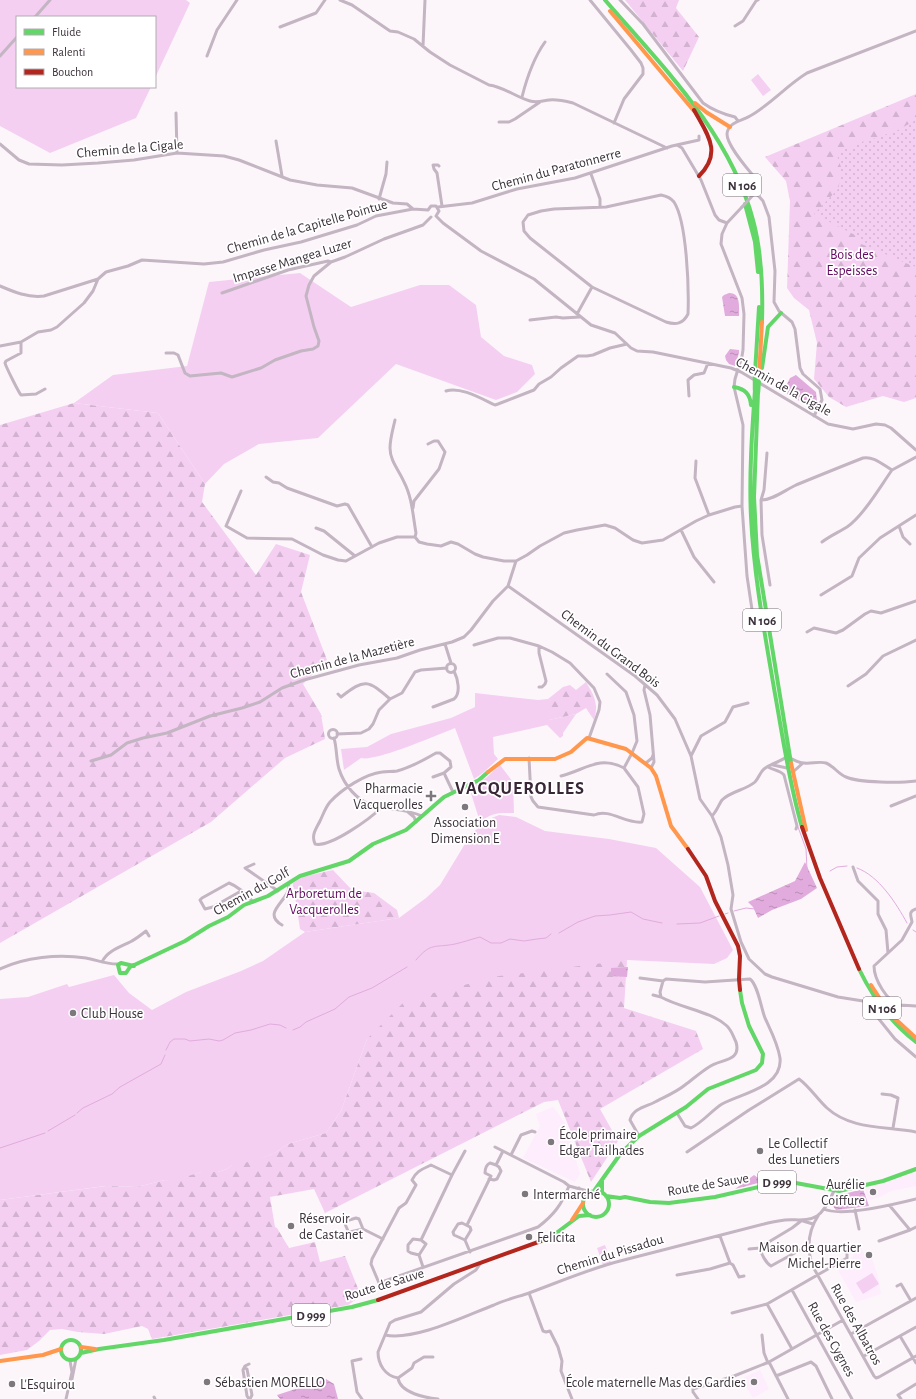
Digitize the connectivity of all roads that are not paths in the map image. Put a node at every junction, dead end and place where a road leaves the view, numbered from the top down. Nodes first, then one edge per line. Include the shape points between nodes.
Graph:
1 (50, 0) edge
2 (237, 0) edge
3 (326, 0) edge
4 (340, 0) edge
5 (425, 0) edge
6 (590, 0) edge
7 (602, 0) edge
8 (605, 0) edge
9 (620, 0) edge
10 (758, 0) edge
11 (36, 16) edge
12 (735, 26) dead end
13 (280, 27) dead end
14 (916, 31) edge
15 (16, 38) edge
16 (545, 42) dead end
17 (423, 46) junction
18 (0, 56) edge
19 (206, 56) dead end
20 (677, 83) junction
21 (522, 97) junction
22 (540, 102) junction
23 (694, 110) junction
24 (176, 112) dead end
25 (738, 121) junction
26 (499, 122) dead end
27 (614, 123) junction
28 (730, 127) junction
29 (699, 136) dead end
30 (276, 141) dead end
31 (0, 144) edge
32 (677, 145) junction
33 (667, 148) junction
34 (176, 153) junction
35 (387, 162) dead end
36 (439, 166) dead end
37 (591, 174) junction
38 (282, 176) junction
39 (699, 176) junction
40 (754, 193) junction
41 (379, 199) junction
42 (440, 207) junction
43 (600, 207) junction
44 (413, 209) junction
45 (428, 210) junction
46 (431, 216) junction
47 (436, 216) junction
48 (728, 223) junction
49 (331, 262) junction
50 (98, 279) junction
51 (0, 286) edge
52 (592, 287) junction
53 (222, 293) dead end
54 (781, 312) junction
55 (577, 314) junction
56 (580, 317) junction
57 (530, 320) dead end
58 (21, 342) junction
59 (627, 344) junction
60 (0, 346) edge
61 (166, 353) dead end
62 (708, 363) junction
63 (737, 370) junction
64 (757, 375) junction
65 (734, 388) junction
66 (45, 389) dead end
67 (446, 390) dead end
68 (756, 391) junction
69 (689, 396) dead end
70 (814, 416) junction
71 (395, 420) dead end
72 (428, 444) dead end
73 (916, 450) edge
74 (751, 452) junction
75 (767, 453) dead end
76 (916, 457) edge
77 (696, 460) dead end
78 (892, 470) junction
79 (266, 477) dead end
80 (241, 491) dead end
81 (761, 500) junction
82 (742, 506) junction
83 (412, 509) junction
84 (709, 515) junction
85 (916, 515) edge
86 (898, 526) junction
87 (316, 528) dead end
88 (681, 530) junction
89 (415, 537) junction
90 (822, 542) dead end
91 (910, 544) dead end
92 (372, 547) junction
93 (355, 556) junction
94 (516, 561) junction
95 (714, 582) dead end
96 (770, 585) dead end
97 (508, 586) junction
98 (821, 595) dead end
99 (916, 601) edge
100 (754, 623) dead end
101 (807, 632) dead end
102 (916, 640) edge
103 (446, 644) junction
104 (474, 645) dead end
105 (539, 646) junction
106 (451, 663) junction
107 (447, 668) junction
108 (454, 671) junction
109 (607, 674) dead end
110 (645, 685) junction
111 (848, 686) dead end
112 (539, 687) dead end
113 (338, 694) dead end
114 (390, 699) junction
115 (748, 703) dead end
116 (432, 707) dead end
117 (337, 734) junction
118 (334, 738) junction
119 (589, 738) junction
120 (632, 753) junction
121 (653, 755) junction
122 (691, 756) junction
123 (788, 757) junction
124 (529, 758) junction
125 (91, 761) dead end
126 (646, 763) junction
127 (803, 763) junction
128 (770, 766) junction
129 (624, 768) junction
130 (650, 768) junction
131 (791, 770) junction
132 (444, 773) junction
133 (561, 776) dead end
134 (433, 777) dead end
135 (916, 781) edge
136 (348, 787) junction
137 (453, 792) junction
138 (916, 796) edge
139 (891, 806) dead end
140 (382, 807) junction
141 (407, 811) junction
142 (417, 814) junction
143 (422, 816) junction
144 (712, 816) junction
145 (414, 817) junction
146 (416, 822) junction
147 (796, 829) dead end
148 (254, 864) dead end
149 (853, 867) dead end
150 (288, 884) junction
151 (241, 891) junction
152 (278, 891) junction
153 (253, 902) junction
154 (916, 909) edge
155 (282, 925) dead end
156 (149, 936) dead end
157 (888, 953) junction
158 (102, 962) junction
159 (118, 966) junction
160 (127, 966) junction
161 (858, 966) junction
162 (0, 969) edge
163 (640, 978) dead end
164 (739, 979) junction
165 (663, 981) junction
166 (652, 995) dead end
167 (661, 997) junction
168 (916, 1006) edge
169 (916, 1038) edge
170 (916, 1042) edge
171 (916, 1057) edge
172 (882, 1094) dead end
173 (677, 1113) junction
174 (893, 1128) junction
175 (535, 1132) dead end
176 (916, 1132) edge
177 (638, 1136) junction
178 (494, 1147) dead end
179 (465, 1151) dead end
180 (503, 1152) junction
181 (687, 1152) dead end
182 (511, 1155) junction
183 (496, 1165) junction
184 (916, 1169) edge
185 (452, 1175) junction
186 (489, 1179) junction
187 (602, 1181) junction
188 (569, 1187) junction
189 (579, 1188) junction
190 (834, 1191) junction
191 (593, 1192) junction
192 (604, 1194) junction
193 (620, 1198) junction
194 (916, 1200) edge
195 (584, 1201) junction
196 (608, 1206) junction
197 (890, 1206) junction
198 (824, 1208) junction
199 (855, 1210) junction
200 (590, 1215) junction
201 (818, 1215) junction
202 (801, 1221) junction
203 (569, 1223) junction
204 (813, 1224) junction
205 (467, 1225) junction
206 (916, 1227) edge
207 (363, 1229) junction
208 (859, 1229) dead end
209 (910, 1230) junction
210 (720, 1236) junction
211 (383, 1239) junction
212 (421, 1240) junction
213 (465, 1240) junction
214 (879, 1241) dead end
215 (809, 1245) junction
216 (760, 1248) junction
217 (749, 1249) dead end
218 (470, 1252) junction
219 (847, 1253) dead end
220 (419, 1255) junction
221 (730, 1263) junction
222 (480, 1264) junction
223 (423, 1267) junction
224 (677, 1275) dead end
225 (817, 1275) junction
226 (744, 1276) dead end
227 (897, 1286) dead end
228 (792, 1290) junction
229 (529, 1293) junction
230 (916, 1298) edge
231 (911, 1301) junction
232 (767, 1304) junction
233 (732, 1313) dead end
234 (843, 1320) junction
235 (916, 1327) edge
236 (851, 1334) junction
237 (385, 1335) junction
238 (762, 1335) dead end
239 (817, 1335) junction
240 (900, 1336) junction
241 (81, 1347) junction
242 (61, 1349) junction
243 (99, 1349) junction
244 (792, 1349) junction
245 (81, 1353) junction
246 (43, 1355) junction
247 (864, 1356) junction
248 (63, 1357) junction
249 (433, 1357) dead end
250 (914, 1357) edge
251 (361, 1359) dead end
252 (76, 1360) junction
253 (0, 1361) edge
254 (70, 1361) junction
255 (768, 1362) junction
256 (916, 1363) edge
257 (249, 1364) dead end
258 (776, 1376) junction
259 (398, 1378) junction
260 (69, 1384) junction
261 (916, 1384) edge
262 (68, 1398) edge
263 (250, 1399) edge
264 (362, 1399) edge
265 (438, 1399) edge
266 (572, 1399) edge
267 (698, 1399) edge
268 (788, 1399) edge
269 (832, 1399) edge
270 (852, 1399) edge
271 (901, 1399) edge

1 - 11 street
2 - 19 street via 217,30
3 - 13 street via 316,13
4 - 17 street via 352,5 390,31 414,39
5 - 17 street
6 - 27 street via 631,50 642,68 643,74 624,100
7 - 23 main road, N 106
8 - 20 main road, N 106
9 - 25 street via 704,103 720,114 735,117
10 - 12 street via 743,21
14 - 25 street via 806,73 776,98 749,117
15 - 18 street
16 - 21 street via 530,68
17 - 21 street via 450,65 489,85
20 - 28 main road via 698,106
20 - 64 main road, N 106 via 721,143 737,174 751,212 762,272
21 - 22 street
22 - 26 street via 509,122
22 - 27 street via 559,99 583,107
23 - 39 main road via 712,148 712,155 704,172
23 - 64 main road, N 106 via 728,162 739,186 751,226 759,285
24 - 34 street
25 - 28 street
27 - 33 street
28 - 40 street via 728,139 757,183
29 - 32 street, Chemin du Paratonnerre via 699,140
30 - 38 street
31 - 34 street, Chemin de la Cigale via 19,160 29,164 98,163
32 - 33 street, Chemin du Paratonnerre
32 - 39 street via 682,148
33 - 37 street, Chemin du Paratonnerre
34 - 38 street, Chemin de la Cigale via 224,156
35 - 41 street
36 - 42 street via 433,165 437,173
37 - 42 street, Chemin du Paratonnerre via 517,189 472,203
37 - 43 street via 600,199
38 - 41 street, Chemin de la Cigale via 317,185 352,188
39 - 48 street via 715,214 719,220
40 - 48 street, bridge
40 - 54 street via 763,201 769,217 775,271 774,302
41 - 44 street, Chemin de la Cigale via 407,204
42 - 45 street via 434,205
42 - 47 street
43 - 52 street via 541,211 528,215 523,222 524,231 530,238
43 - 52 street via 661,195 669,197 674,202 685,242 688,314 681,322 673,324
44 - 45 street, Chemin de la Cigale
44 - 50 street, Chemin de la Capitelle Pointue via 376,216 357,225 308,240 213,264 142,260 106,272
45 - 46 street
46 - 47 street
46 - 49 street, Impasse Mangea Luzer via 423,225
47 - 55 street, Chemin de la Cigale via 481,251 540,284
48 - 63 street via 722,234 721,244 744,307 743,350
49 - 53 street, Impasse Mangea Luzer via 288,270
49 - 61 street via 314,276 306,296 319,341 318,346 313,349 301,351 232,377 221,373 190,376 185,373 178,356
50 - 51 street, Chemin de la Capitelle Pointue via 36,297
50 - 58 street via 84,303 57,327 38,332
52 - 55 street
54 - 64 main road via 768,327 762,369
54 - 70 street via 792,322 795,329 800,368 820,390 822,400
55 - 56 street, Chemin de la Cigale
56 - 57 street
56 - 59 street, Chemin de la Cigale via 591,325 615,333
58 - 60 street
58 - 66 street via 21,353 5,363 16,384 18,394 36,394
59 - 62 street, Chemin de la Cigale via 637,351
59 - 67 street via 593,355 578,356 534,390 495,405 464,391
62 - 63 street, Chemin de la Cigale
62 - 69 street via 704,373 694,375 688,380
63 - 65 street
63 - 70 street, Chemin de la Cigale
64 - 68 main road, N 106, bridge
65 - 74 main road via 745,390 751,400
65 - 82 street via 743,425
68 - 74 main road, N 106
68 - 123 main road, N 106 via 756,540
70 - 73 street, Chemin de la Cigale via 828,424 853,429 876,424 885,425
71 - 83 street via 390,447 392,458 404,481
72 - 83 street via 438,441 445,452 439,469 414,501
74 - 123 main road, N 106 via 753,556
75 - 81 street
76 - 78 street
77 - 84 street via 695,478
78 - 81 street via 872,458 863,458
78 - 90 street via 861,514 847,527
79 - 92 street via 287,488 337,506 348,505
80 - 93 street via 226,523 227,527 252,539 292,539 338,560 346,561
81 - 96 street via 762,535
82 - 84 street
82 - 100 street
83 - 89 street
84 - 88 street
85 - 86 street
86 - 91 street
86 - 98 street via 880,538 860,558 852,576
87 - 93 street via 324,531
88 - 94 street via 663,540 642,544 605,525 577,530 558,536
88 - 95 street via 694,557
89 - 92 street via 397,537
89 - 94 street via 419,542 427,544 441,546 450,542 483,557
92 - 93 street
94 - 97 street
97 - 103 street, Chemin de la Mazetière via 464,637
97 - 110 street, Chemin du Grand Bois
99 - 101 street via 881,613 871,611 836,633 814,628
102 - 111 street via 883,656 866,674
103 - 106 street
103 - 125 street, Chemin de la Mazetière via 304,680 282,688 260,702 210,716 167,733 144,738 127,744 111,755
104 - 105 street via 486,640 510,638
105 - 112 street via 546,681
105 - 119 street via 566,659 598,695 600,706
106 - 107 street
106 - 108 street via 456,666
107 - 108 street
107 - 114 street via 415,672 402,693
108 - 116 street via 457,696
109 - 120 street via 626,692 632,706 637,741
110 - 121 street
110 - 122 street, Chemin du Grand Bois via 657,695 675,719
113 - 114 street via 341,697 356,686 368,683
114 - 117 street via 379,710 369,729 361,733
115 - 122 street via 733,707 725,722 702,736
117 - 118 street
117 - 118 street via 334,730 329,732 330,738
118 - 136 street via 339,768
119 - 120 main road via 621,747
119 - 124 main road, Chemin du Golf via 558,759
120 - 126 main road
120 - 129 street
121 - 126 street
121 - 130 street via 654,762
122 - 144 street, Chemin du Grand Bois via 700,799
123 - 127 street
123 - 128 street
123 - 131 main road, N 106
124 - 129 street via 532,797 538,807 594,816 618,816 624,820 642,822 644,814 638,787
124 - 137 main road, Chemin du Golf via 505,759 479,780
126 - 130 main road
127 - 131 street
127 - 135 street via 823,762 846,778 856,780
128 - 131 street via 785,766
128 - 144 street via 763,769 751,785 722,801
128 - 147 street via 784,775
129 - 133 street via 611,762 604,762
130 - 164 main road via 656,776 671,826 706,876 736,942 740,956
131 - 161 main road, N 106 via 809,846 822,884
132 - 134 street
132 - 136 street via 451,767 450,760 436,753 411,766 361,779
132 - 137 street
136 - 140 street via 366,802
136 - 140 street via 330,801 313,834 315,844 319,845 340,837
137 - 143 main road, Chemin du Golf
138 - 139 street
140 - 141 street
141 - 142 street
141 - 145 street
142 - 143 street
142 - 145 street
143 - 146 main road, Chemin du Golf
144 - 171 street, Chemin du Grand Bois via 721,837 728,865 733,895 733,918 749,958 765,974 772,977 838,997 863,1001 895,1039
145 - 146 street
146 - 150 main road, Chemin du Golf via 401,833 373,844 349,861 303,875
148 - 152 street via 245,868
149 - 157 street via 858,881 878,901 878,914 886,930
150 - 152 main road, Chemin du Golf
150 - 155 street via 290,888 275,911 275,919
151 - 151 street via 229,882 200,900 205,909
151 - 153 street
152 - 153 main road, Chemin du Golf
153 - 160 main road, Chemin du Golf via 134,966
154 - 157 street via 910,913 912,922 902,940
156 - 158 street via 146,931 105,956
157 - 168 street via 874,966 875,975 892,1001 900,1005
158 - 159 street
158 - 162 street via 81,958 48,957
159 - 160 main road via 123,963
159 - 160 main road via 119,972 123,974 127,972
161 - 169 main road, N 106 via 890,1014
161 - 170 main road, N 106 via 870,991 886,1014
163 - 165 street
164 - 165 street via 705,982
164 - 173 main road via 744,1013 762,1051 762,1063 752,1072 708,1089
164 - 173 street via 750,979 755,985 777,1046 780,1058 778,1072 764,1085 723,1104 691,1128 685,1126
165 - 167 street
166 - 167 street
167 - 177 street via 696,1010 727,1026 732,1031 737,1047 736,1054 732,1059 710,1066 684,1086 634,1112 630,1120
172 - 174 street via 898,1098
173 - 177 main road
174 - 176 street
174 - 181 street via 860,1125 837,1115 799,1079
175 - 182 street via 532,1130 521,1135
177 - 187 main road via 621,1153
178 - 180 street
179 - 185 street
180 - 182 street
180 - 183 street
182 - 188 street
183 - 186 street via 501,1171 497,1179
183 - 186 street via 490,1163 485,1169 485,1173 490,1176
184 - 190 main road, Route de Sauve / D 999 via 883,1181
185 - 211 street via 431,1165 414,1175 412,1180 416,1185 406,1203 399,1208
185 - 212 street
186 - 205 street
187 - 191 main road
187 - 192 main road
188 - 189 street
188 - 218 street via 557,1209 538,1227
189 - 191 street
189 - 195 street
190 - 193 main road, Route de Sauve / D 999 via 785,1182 715,1197 669,1203
190 - 198 street, Chemin du Pissadou
191 - 192 main road
191 - 195 main road via 586,1196
192 - 193 main road, Route de Sauve / D 999
192 - 196 main road via 608,1199
193 - 196 main road
194 - 197 street
195 - 200 main road via 585,1210
195 - 203 main road, Route de Sauve / D 999
196 - 200 main road via 601,1216
197 - 199 street
197 - 209 street
198 - 199 street via 836,1212
198 - 201 street, Chemin du Pissadou
199 - 208 street
200 - 203 main road, Route de Sauve / D 999 via 579,1216
201 - 202 street, Chemin du Pissadou
201 - 204 street, Rue des Albatros
202 - 204 street
202 - 210 street, Chemin du Pissadou via 786,1220
202 - 216 street
203 - 222 main road, Route de Sauve / D 999 via 538,1243
204 - 215 street, Rue des Albatros
205 - 213 street via 471,1230
205 - 213 street via 458,1224 453,1232
206 - 209 street
207 - 207 street via 359,1219 346,1221 350,1232
207 - 211 street
209 - 214 street
210 - 221 street
210 - 229 street, Chemin du Pissadou via 611,1264
211 - 223 street via 371,1264 379,1283
212 - 220 street via 426,1244
212 - 220 street via 413,1239 408,1245 408,1251
213 - 218 street
215 - 216 street via 771,1266 768,1265
215 - 225 street, Rue des Albatros
216 - 217 street
218 - 223 street
219 - 225 street via 847,1258
220 - 223 street
221 - 224 street
221 - 226 street via 739,1277
222 - 237 street via 476,1270 454,1284 421,1312 395,1320
222 - 243 main road, Route de Sauve / D 999 via 352,1307
225 - 228 street
225 - 234 street, Rue des Albatros
227 - 231 street via 900,1284
228 - 232 street
228 - 239 street, Rue des Cygnes
229 - 237 street, Chemin du Pissadou via 425,1331 393,1337
229 - 266 street via 543,1331 550,1331 558,1346 562,1361 561,1371
230 - 231 street
231 - 236 street
232 - 233 street
232 - 244 street
234 - 236 street, Rue des Albatros
234 - 239 street
235 - 240 street
236 - 247 street, Rue des Albatros
237 - 259 street via 378,1357 384,1372
238 - 255 street
239 - 244 street
239 - 270 street, Rue des Cygnes
240 - 247 street
240 - 250 street
241 - 242 main road via 76,1341 70,1340 64,1343
241 - 243 main road, Route de Sauve / D 999
241 - 245 main road
242 - 246 main road
242 - 248 main road
243 - 245 main road, Route de Sauve / D 999
244 - 255 street
245 - 252 main road
246 - 248 main road
246 - 253 main road
247 - 250 street, Rue des Albatros via 876,1378
248 - 254 main road
249 - 259 street via 424,1357 414,1363 412,1368
250 - 256 street
251 - 264 street via 352,1361 357,1392
252 - 254 main road
252 - 260 street
254 - 260 street via 72,1372
255 - 258 street
255 - 267 street via 693,1389
257 - 263 street via 243,1370 247,1396
258 - 268 street
258 - 269 street via 811,1362 816,1366
259 - 265 street via 399,1383 408,1391 421,1397
260 - 262 street
261 - 271 street via 898,1394

